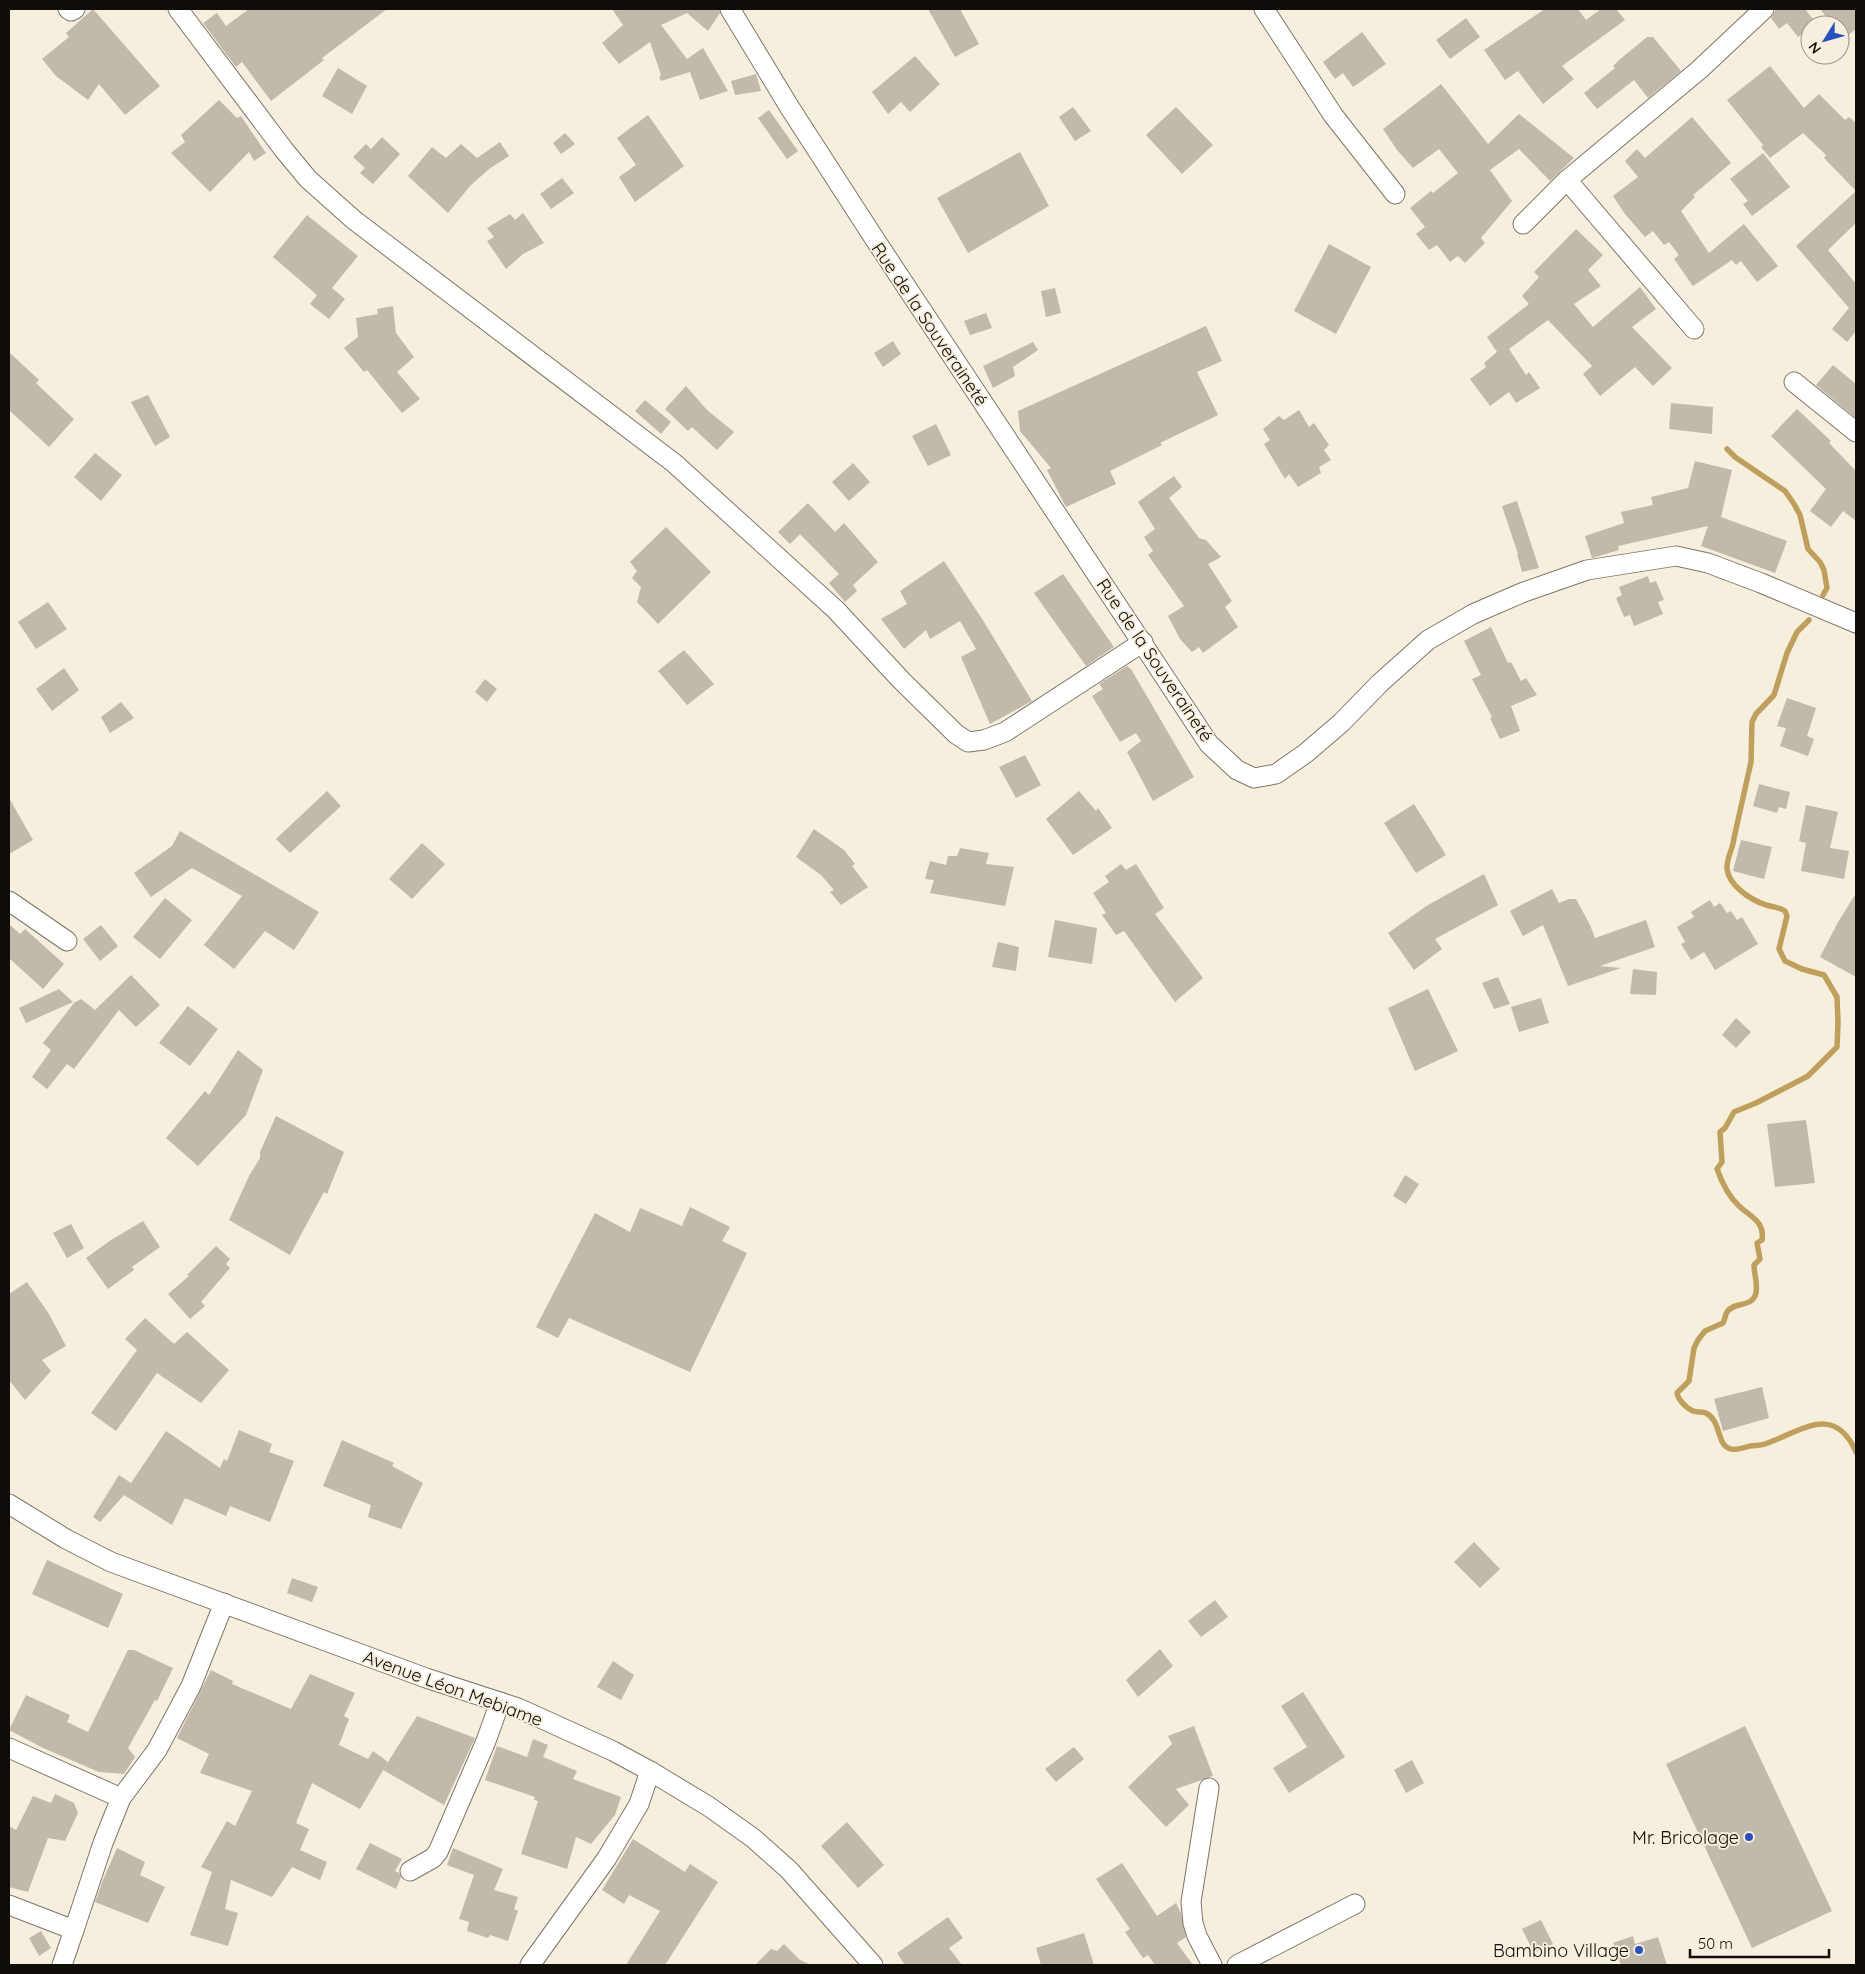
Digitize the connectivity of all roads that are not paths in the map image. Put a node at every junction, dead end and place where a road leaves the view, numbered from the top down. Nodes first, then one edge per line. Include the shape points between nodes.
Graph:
1 (68, 9) edge
2 (75, 9) edge
3 (178, 9) edge
4 (730, 9) edge
5 (1264, 9) edge
6 (1764, 9) edge
7 (1567, 180) junction
8 (1395, 194) dead end
9 (1522, 224) dead end
10 (1694, 329) dead end
11 (1794, 382) dead end
12 (1856, 432) edge
13 (1856, 623) edge
14 (1143, 642) junction
15 (9, 901) edge
16 (67, 941) dead end
17 (9, 1504) edge
18 (224, 1603) junction
19 (500, 1702) junction
20 (9, 1748) edge
21 (650, 1771) junction
22 (1208, 1788) dead end
23 (122, 1798) junction
24 (410, 1871) dead end
25 (1355, 1904) dead end
26 (9, 1905) edge
27 (74, 1930) junction
28 (62, 1965) edge
29 (530, 1965) edge
30 (873, 1965) edge
31 (1212, 1965) edge
32 (1237, 1965) edge

1 - 2 street
3 - 14 street via 249,106 308,179 354,220 674,463 836,610 900,680 968,742 1005,732
4 - 14 street, Rue de la Souveraineté via 874,238
5 - 8 street via 1333,115
6 - 7 street via 1699,70
7 - 9 street
7 - 10 street
11 - 12 street
13 - 14 street, Rue de la Souveraineté via 1708,563 1676,556 1587,570 1473,614 1428,640 1306,753 1276,774 1254,778 1237,770 1210,744
15 - 16 street
17 - 18 street, Avenue Léon Mebiame via 66,1539 112,1562
18 - 19 street, Avenue Léon Mebiame
18 - 23 street via 190,1686 156,1750
19 - 21 street, Avenue Léon Mebiame via 613,1751
19 - 24 street via 438,1852
20 - 23 street
21 - 29 street via 639,1804 607,1858
21 - 30 street, Avenue Léon Mebiame via 753,1838 789,1870
22 - 31 street via 1191,1902 1197,1936
23 - 27 street
25 - 32 street
26 - 27 street
27 - 28 street

